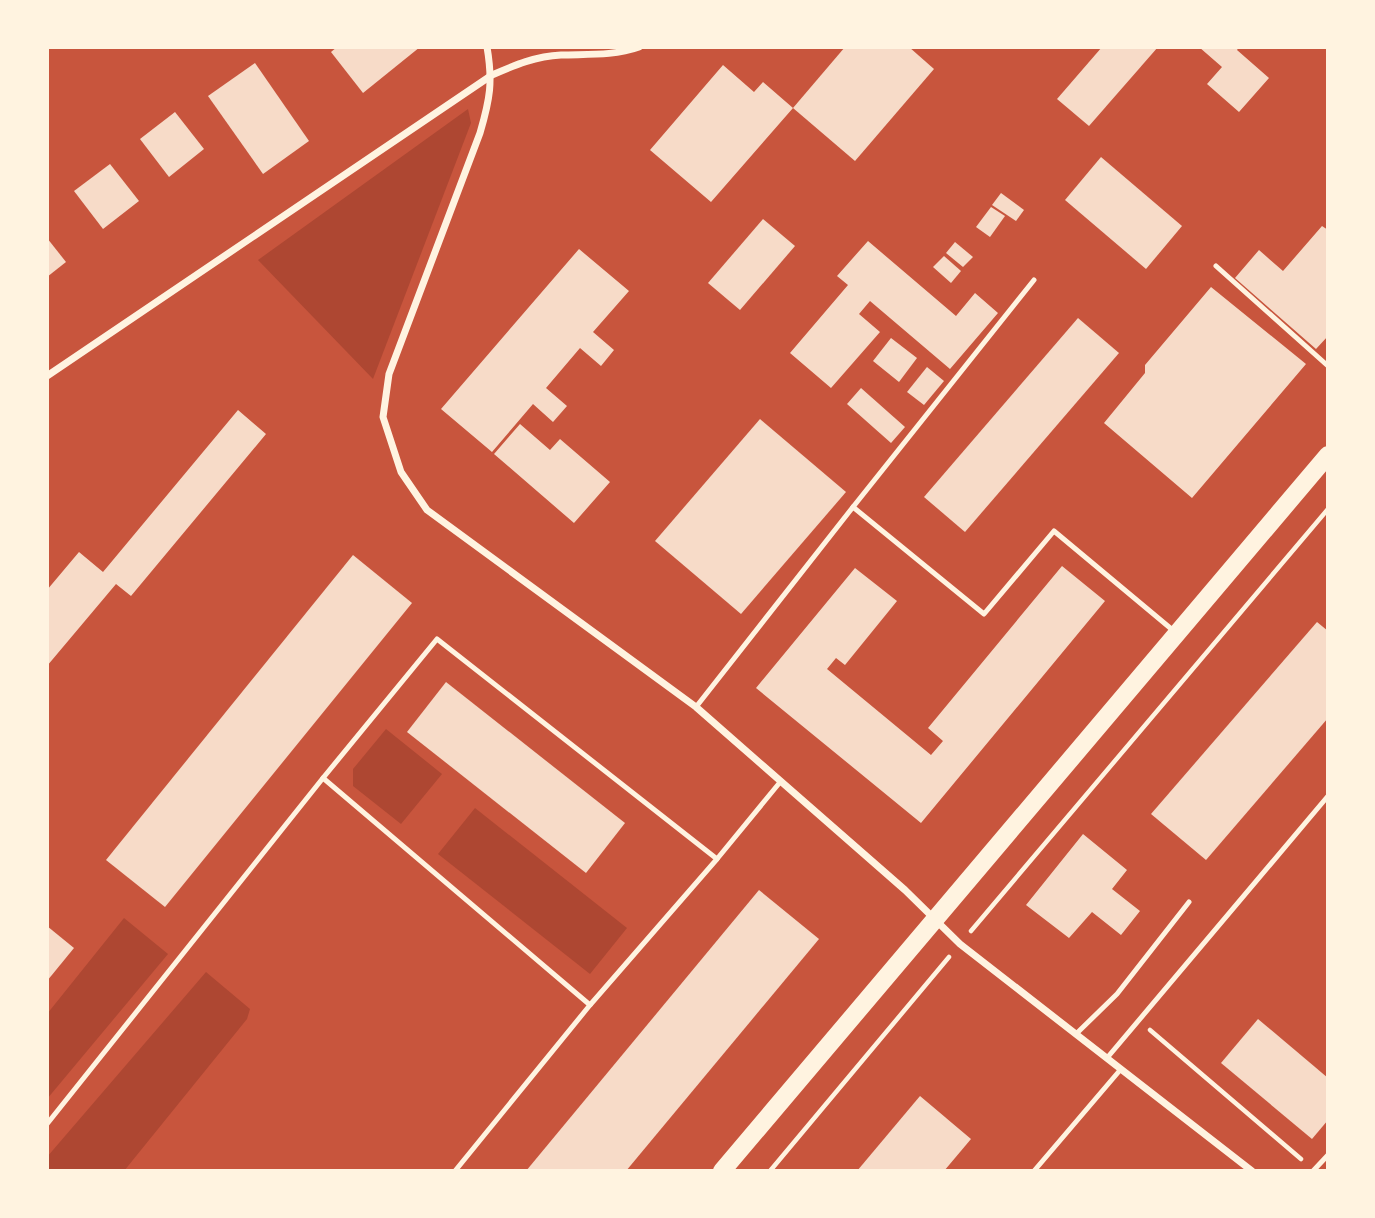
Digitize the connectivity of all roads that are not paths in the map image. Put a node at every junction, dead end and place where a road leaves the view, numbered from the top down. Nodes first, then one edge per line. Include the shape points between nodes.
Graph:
1 (487, 47) edge
2 (639, 47) edge
3 (492, 75) junction
4 (1216, 266) dead end
5 (1034, 280) dead end
6 (1328, 366) edge
7 (47, 376) edge
8 (1328, 455) edge
9 (853, 507) junction
10 (1178, 634) junction
11 (696, 708) junction
12 (323, 778) junction
13 (781, 780) junction
14 (1328, 796) edge
15 (717, 859) junction
16 (1189, 902) dead end
17 (935, 918) junction
18 (590, 1005) junction
19 (1076, 1034) junction
20 (1107, 1058) junction
21 (1121, 1069) junction
22 (47, 1124) edge
23 (1328, 1155) edge
24 (1314, 1170) edge
25 (455, 1171) edge
26 (722, 1171) edge
27 (1034, 1171) edge
28 (1252, 1171) edge

1 - 3 street
2 - 3 street via 598,56 559,55 524,61
3 - 7 street
3 - 11 street via 480,133 389,374 383,417 401,472 427,510
4 - 6 lane
5 - 9 lane
8 - 10 main road
9 - 10 lane via 984,614 1054,531
9 - 11 lane
10 - 17 main road
11 - 13 street
12 - 15 lane via 437,639
12 - 18 lane
12 - 22 lane
13 - 15 lane
13 - 17 street
14 - 20 lane
15 - 18 lane
16 - 19 lane via 1117,994
17 - 19 street via 960,944
17 - 26 main road
18 - 25 lane
19 - 20 street
20 - 21 street
21 - 27 lane
21 - 28 street
23 - 24 lane

